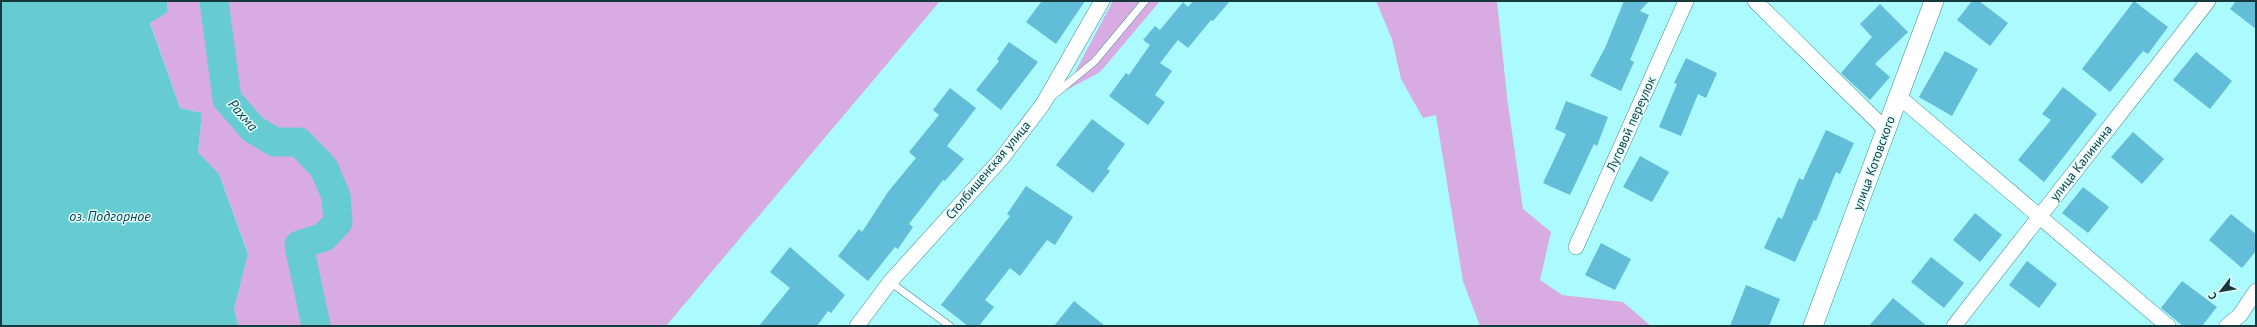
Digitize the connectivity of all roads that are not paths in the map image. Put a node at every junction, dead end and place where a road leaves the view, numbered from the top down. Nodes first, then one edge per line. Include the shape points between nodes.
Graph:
1 (1102, 1) edge
2 (1145, 1) edge
3 (1686, 1) edge
4 (1755, 1) edge
5 (1934, 1) edge
6 (2208, 1) edge
7 (1898, 96) junction
8 (1043, 104) junction
9 (1886, 130) junction
10 (2040, 216) junction
11 (1576, 247) dead end
12 (890, 282) junction
13 (2256, 291) edge
14 (857, 326) edge
15 (950, 326) edge
16 (1813, 326) edge
17 (1954, 326) edge
18 (2168, 326) edge
19 (2227, 326) edge

1 - 8 street, Столбищенская улица
2 - 8 lane via 1095,61
3 - 11 street, Луговой переулок
4 - 9 street
5 - 7 street, улица Котовского
6 - 10 street, улица Калинина
7 - 9 street, улица Котовского
7 - 10 street
8 - 12 street, Столбищенская улица via 1002,158
9 - 16 street, улица Котовского
10 - 17 street, улица Калинина
10 - 18 street
12 - 14 street, Столбищенская улица
12 - 15 lane
13 - 19 street via 2240,315

